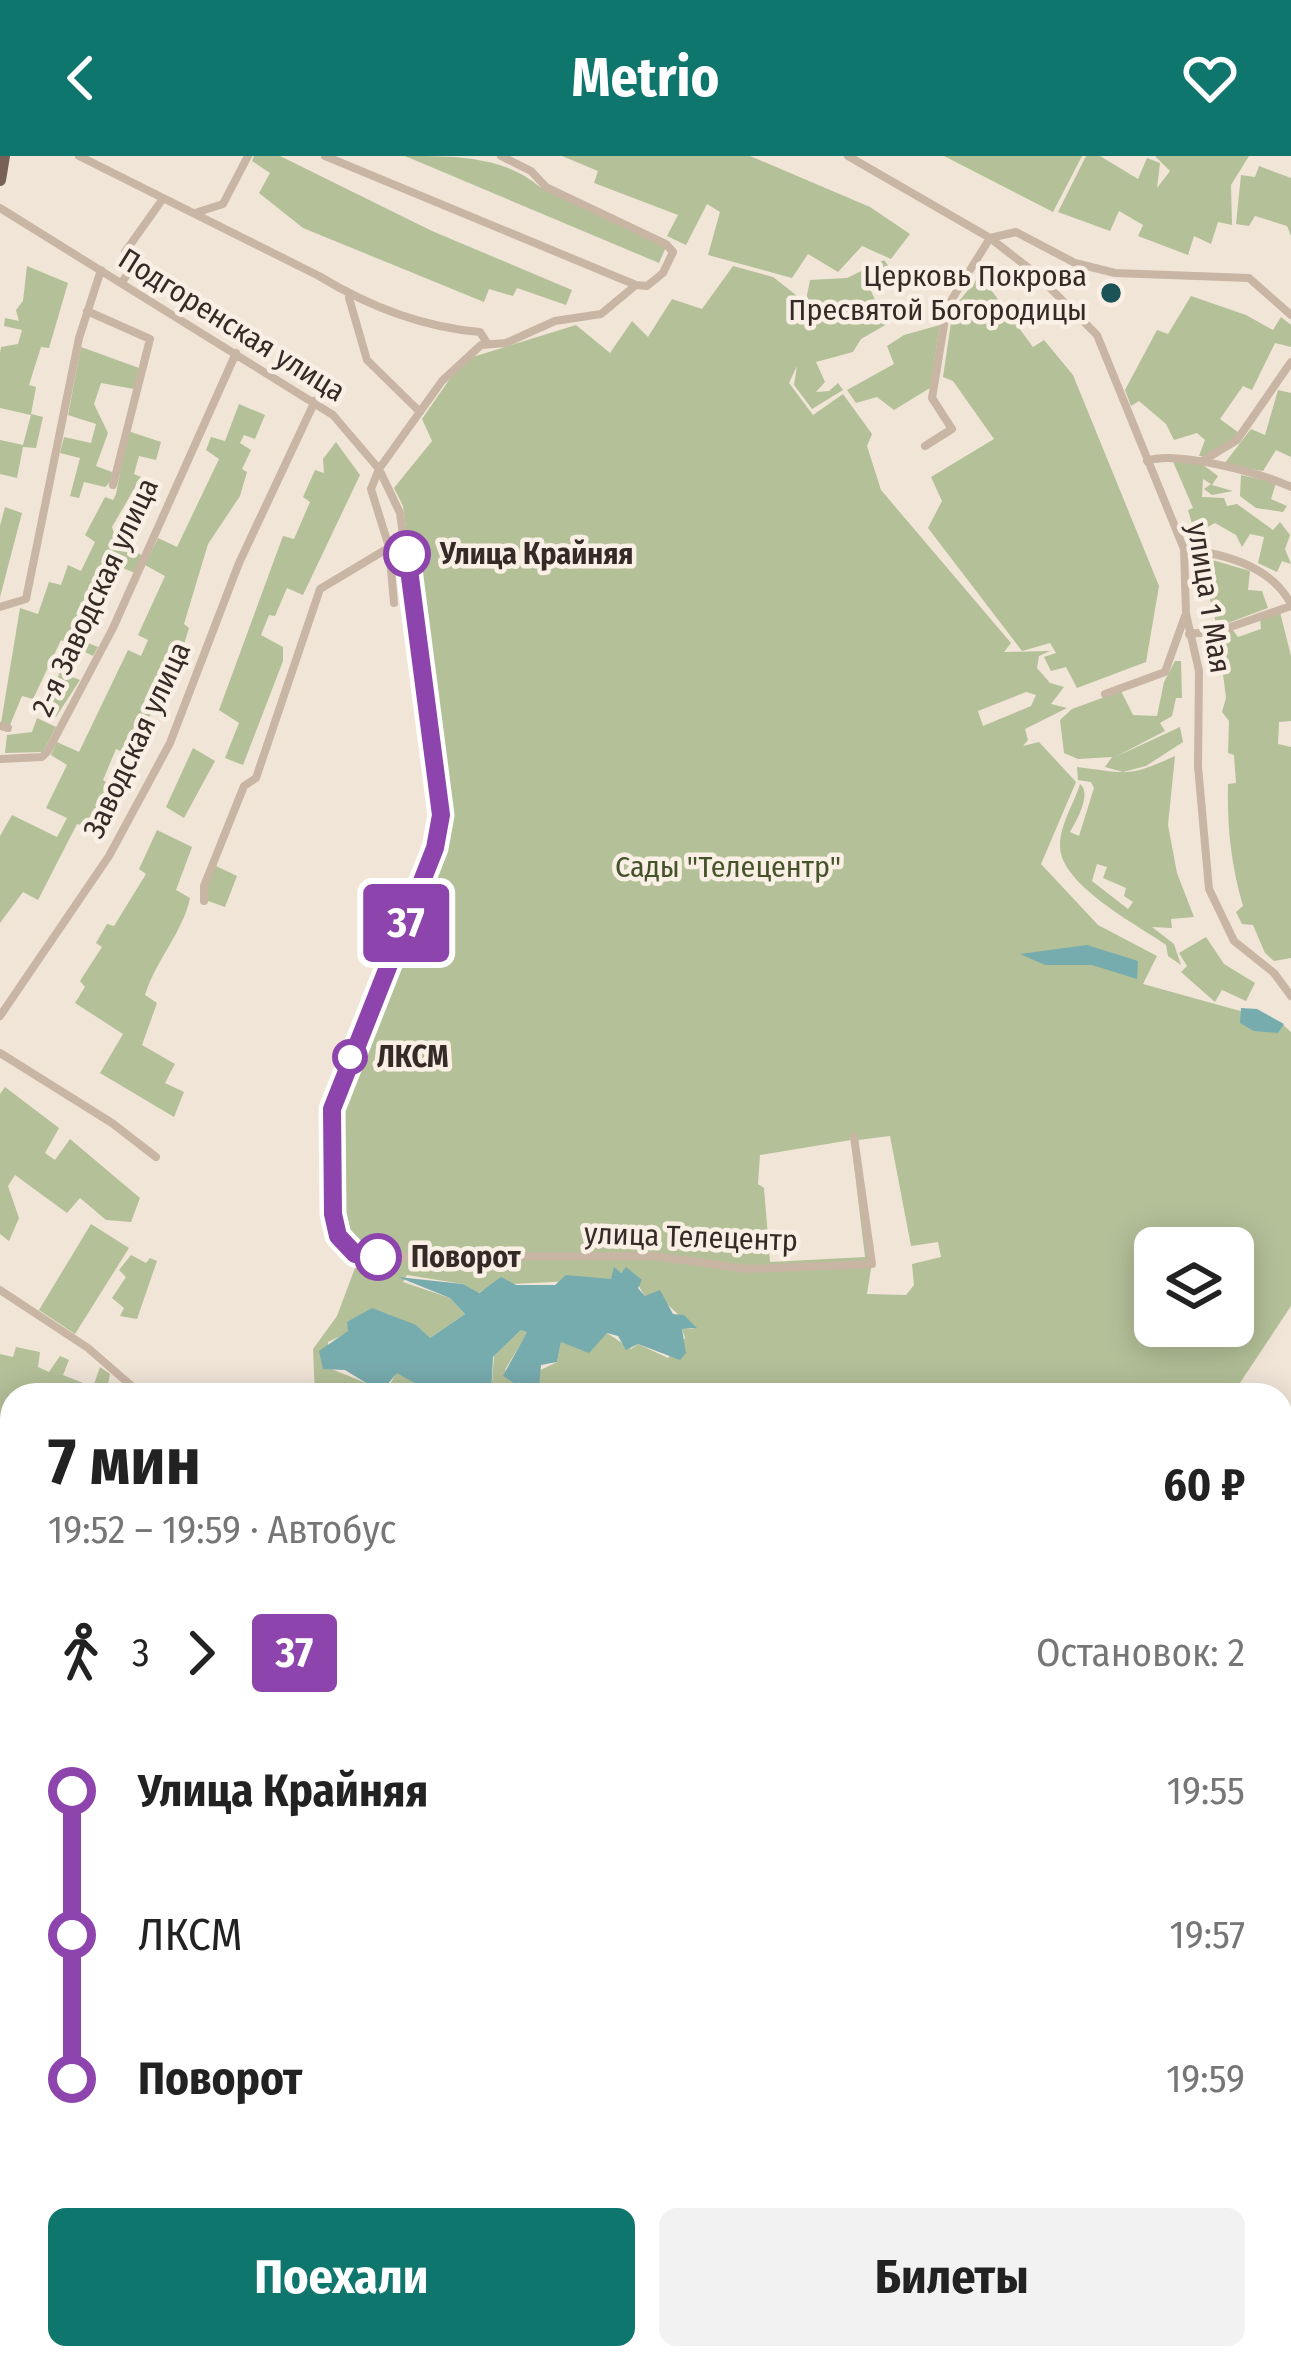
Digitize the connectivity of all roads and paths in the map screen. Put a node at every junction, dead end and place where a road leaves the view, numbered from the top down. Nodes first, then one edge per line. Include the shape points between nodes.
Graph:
1 (4, 156) edge
2 (79, 156) edge
3 (248, 156) edge
4 (325, 156) edge
5 (501, 156) edge
6 (848, 156) edge
7 (0, 180) edge
8 (162, 200) junction
9 (223, 203) junction
10 (0, 208) edge
11 (194, 213) junction
12 (221, 231) junction
13 (990, 238) junction
14 (101, 269) junction
15 (122, 283) junction
16 (636, 285) junction
17 (349, 297) junction
18 (87, 311) junction
19 (1291, 315) edge
20 (487, 343) junction
21 (236, 353) junction
22 (1291, 362) edge
23 (315, 401) junction
24 (420, 412) junction
25 (925, 446) dead end
26 (1204, 460) junction
27 (1147, 461) junction
28 (379, 470) junction
29 (112, 485) dead end
30 (1291, 487) edge
31 (405, 538) junction
32 (389, 547) junction
33 (1184, 549) junction
34 (1290, 598) edge
35 (394, 603) dead end
36 (0, 607) edge
37 (1186, 614) junction
38 (1190, 634) junction
39 (1105, 694) dead end
40 (0, 759) edge
41 (204, 901) dead end
42 (1291, 996) edge
43 (0, 1016) edge
44 (0, 1053) edge
45 (854, 1137) dead end
46 (156, 1157) dead end
47 (381, 1257) joint
48 (0, 1290) edge
49 (128, 1383) edge

1 - 7 main road
2 - 8 street
3 - 9 street
4 - 16 street
5 - 16 street via 546,187 671,247 663,273
6 - 13 street
8 - 11 street
8 - 15 street via 124,252 129,272
9 - 11 street
9 - 12 street
10 - 14 street, Подгоренская улица
11 - 12 street
12 - 17 street
13 - 19 street via 1016,232 1075,263 1115,273 1249,278
13 - 25 street via 947,308 932,398 952,429
13 - 27 street, улица 1 Мая via 1096,335
14 - 15 street, Подгоренская улица
14 - 18 street
15 - 21 street, Подгоренская улица
16 - 20 street via 601,314
17 - 20 street via 480,332
17 - 24 street via 367,360
18 - 29 street, 2-я Заводская улица via 150,339
18 - 36 street via 26,599
20 - 24 street via 467,353
21 - 23 street, Подгоренская улица
21 - 40 street, 2-я Заводская улица via 113,628 48,751
22 - 26 street via 1237,440
23 - 28 street, Подгоренская улица
23 - 43 street, Заводская улица via 157,768 91,885
24 - 28 street
26 - 27 street via 1176,454
26 - 30 street
27 - 33 street, улица 1 Мая
28 - 31 street, Подгоренская улица
28 - 32 street via 371,489
31 - 32 street
31 - 47 street, Подгоренская улица via 440,826 332,1109 338,1236 355,1254
32 - 35 street
32 - 41 street via 320,589
33 - 34 street via 1245,564
33 - 37 street, улица 1 Мая
34 - 38 street via 1219,631
37 - 38 street, улица 1 Мая
37 - 39 street via 1165,672
38 - 42 street, улица 1 Мая via 1199,671 1209,889 1234,940
44 - 46 street
45 - 47 street, улица Телецентр via 872,1264 748,1269 654,1256
48 - 49 street

